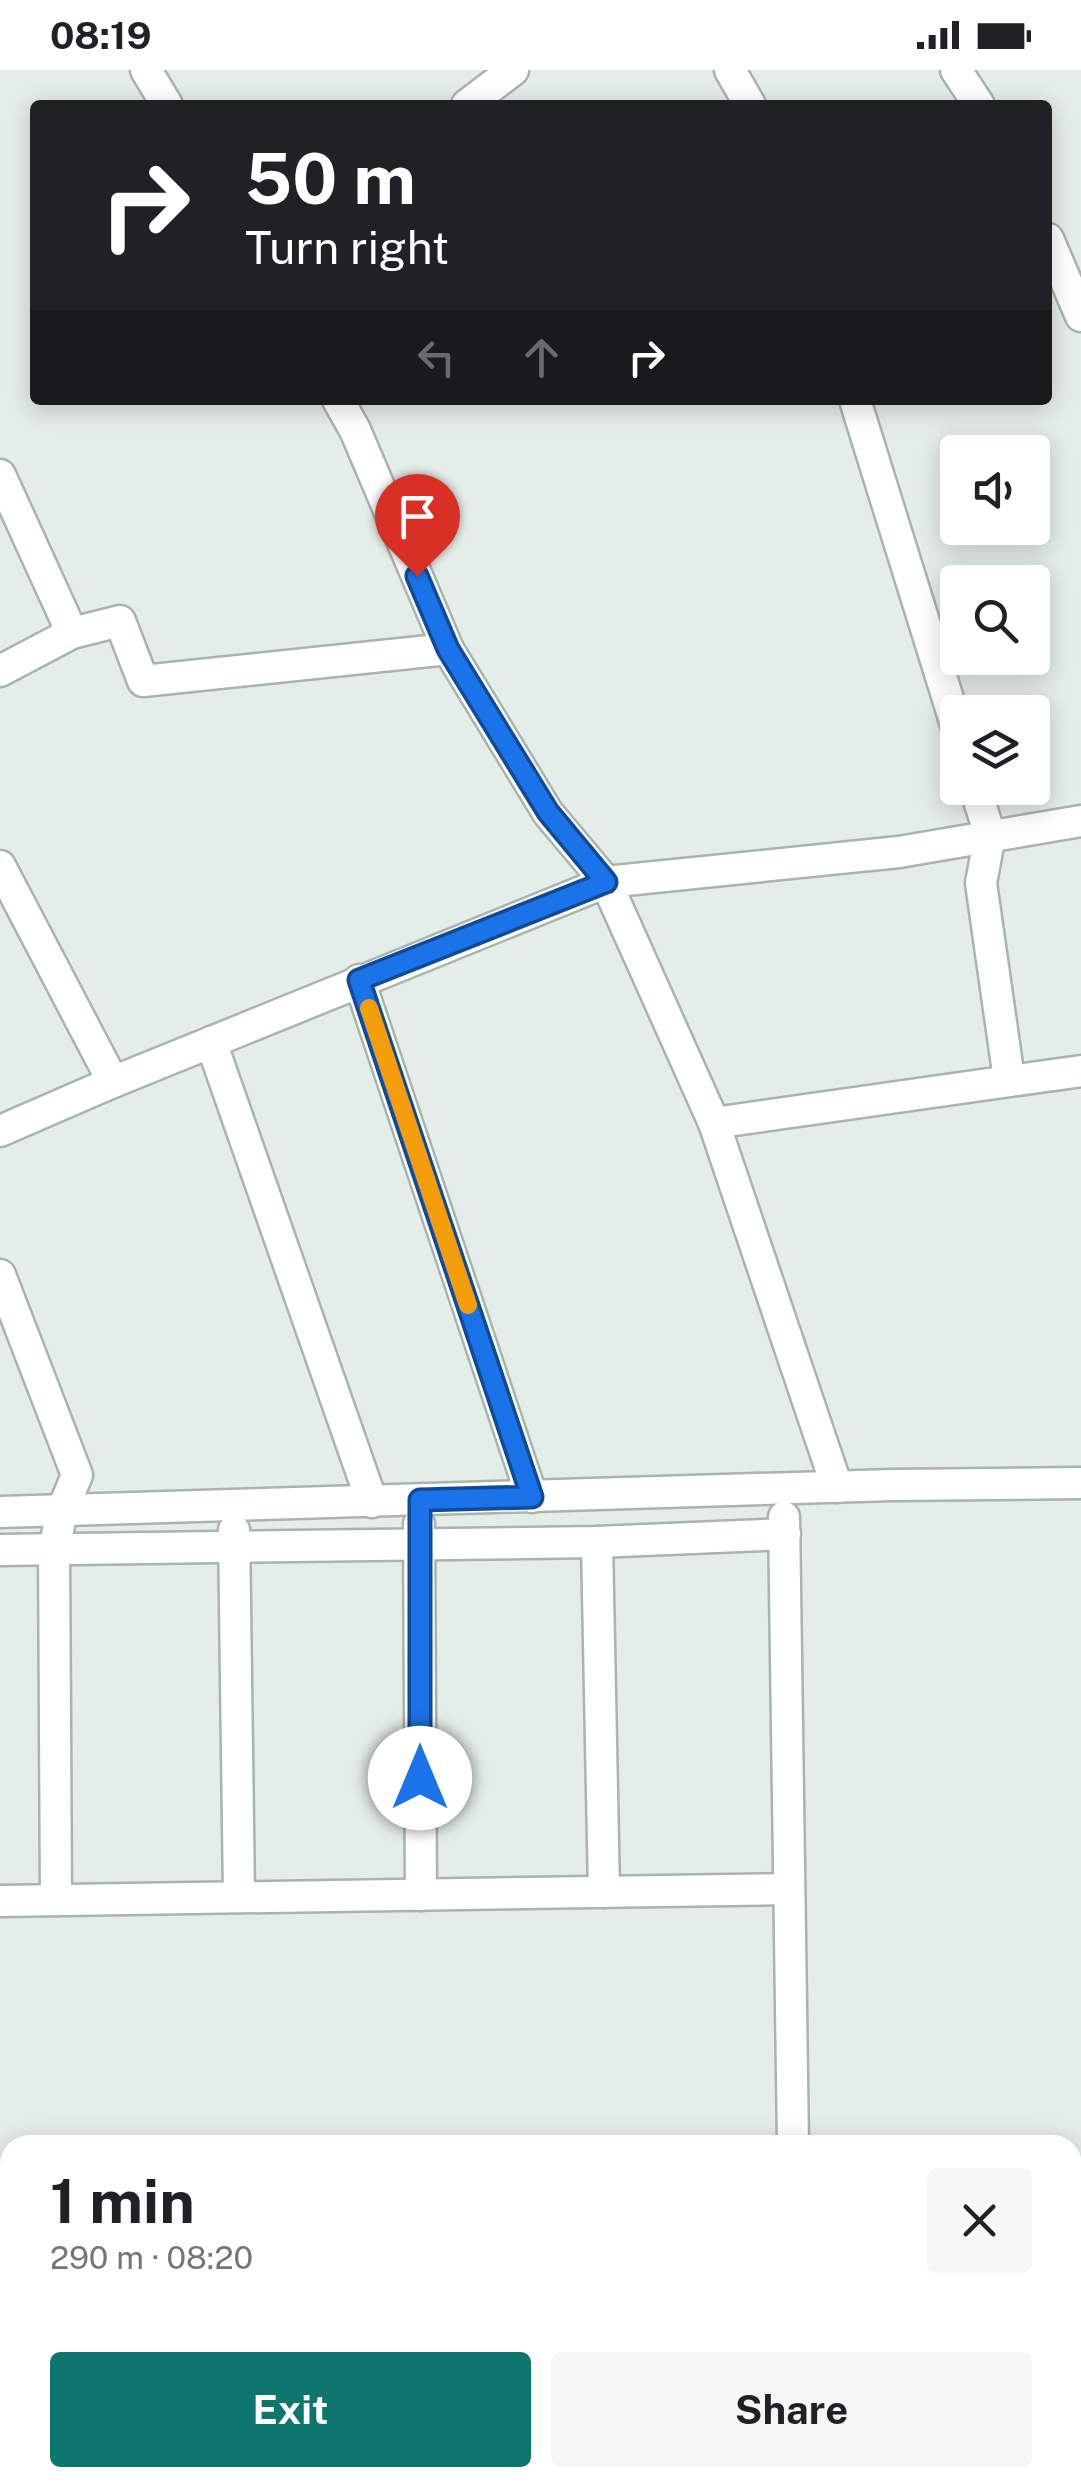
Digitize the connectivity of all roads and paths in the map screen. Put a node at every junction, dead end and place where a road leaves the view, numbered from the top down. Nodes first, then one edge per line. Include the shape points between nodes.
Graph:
1 (146, 70) edge
2 (513, 70) edge
3 (730, 70) edge
4 (956, 70) edge
5 (163, 100) edge
6 (474, 100) edge
7 (747, 100) edge
8 (976, 100) edge
9 (1052, 247) edge
10 (1065, 277) edge
11 (1081, 316) edge
12 (341, 405) edge
13 (857, 405) edge
14 (0, 475) edge
15 (72, 634) junction
16 (448, 649) junction
17 (0, 671) edge
18 (947, 695) edge
19 (980, 805) edge
20 (1081, 821) edge
21 (990, 835) junction
22 (0, 866) edge
23 (606, 882) junction
24 (359, 980) junction
25 (210, 1042) junction
26 (1081, 1071) edge
27 (1009, 1080) junction
28 (113, 1082) junction
29 (714, 1123) junction
30 (0, 1132) edge
31 (0, 1275) edge
32 (1081, 1484) edge
33 (837, 1487) junction
34 (784, 1489) junction
35 (532, 1497) junction
36 (420, 1500) junction
37 (372, 1502) junction
38 (232, 1506) junction
39 (62, 1511) junction
40 (0, 1512) edge
41 (785, 1534) junction
42 (597, 1542) junction
43 (418, 1544) junction
44 (235, 1547) junction
45 (54, 1549) junction
46 (0, 1550) edge
47 (789, 1889) junction
48 (604, 1892) junction
49 (421, 1895) junction
50 (238, 1897) junction
51 (56, 1900) junction
52 (0, 1901) edge
53 (794, 2135) edge

1 - 5 street
2 - 6 street
3 - 7 street
4 - 8 street
9 - 10 street
10 - 11 street
12 - 16 street
13 - 18 street
14 - 15 street
15 - 16 street via 120,621 143,681
15 - 17 street
16 - 23 street via 548,812
19 - 21 street
20 - 21 street
21 - 23 street via 899,852
21 - 27 street via 981,884
22 - 28 street
23 - 24 street
23 - 29 street
24 - 25 street
24 - 35 street
25 - 28 street
25 - 37 street
26 - 27 street
27 - 29 street
28 - 30 street
29 - 33 street
31 - 39 street via 77,1475
32 - 33 street
33 - 34 street
34 - 35 street
34 - 41 street
35 - 36 street
36 - 37 street
36 - 43 street
37 - 38 street
38 - 39 street
38 - 44 street
39 - 40 street
39 - 45 street
41 - 42 street
41 - 47 street
42 - 43 street
42 - 48 street
43 - 44 street
43 - 49 street
44 - 45 street
44 - 50 street
45 - 46 street
45 - 51 street
47 - 48 street
47 - 53 street
48 - 49 street
49 - 50 street
50 - 51 street
51 - 52 street

